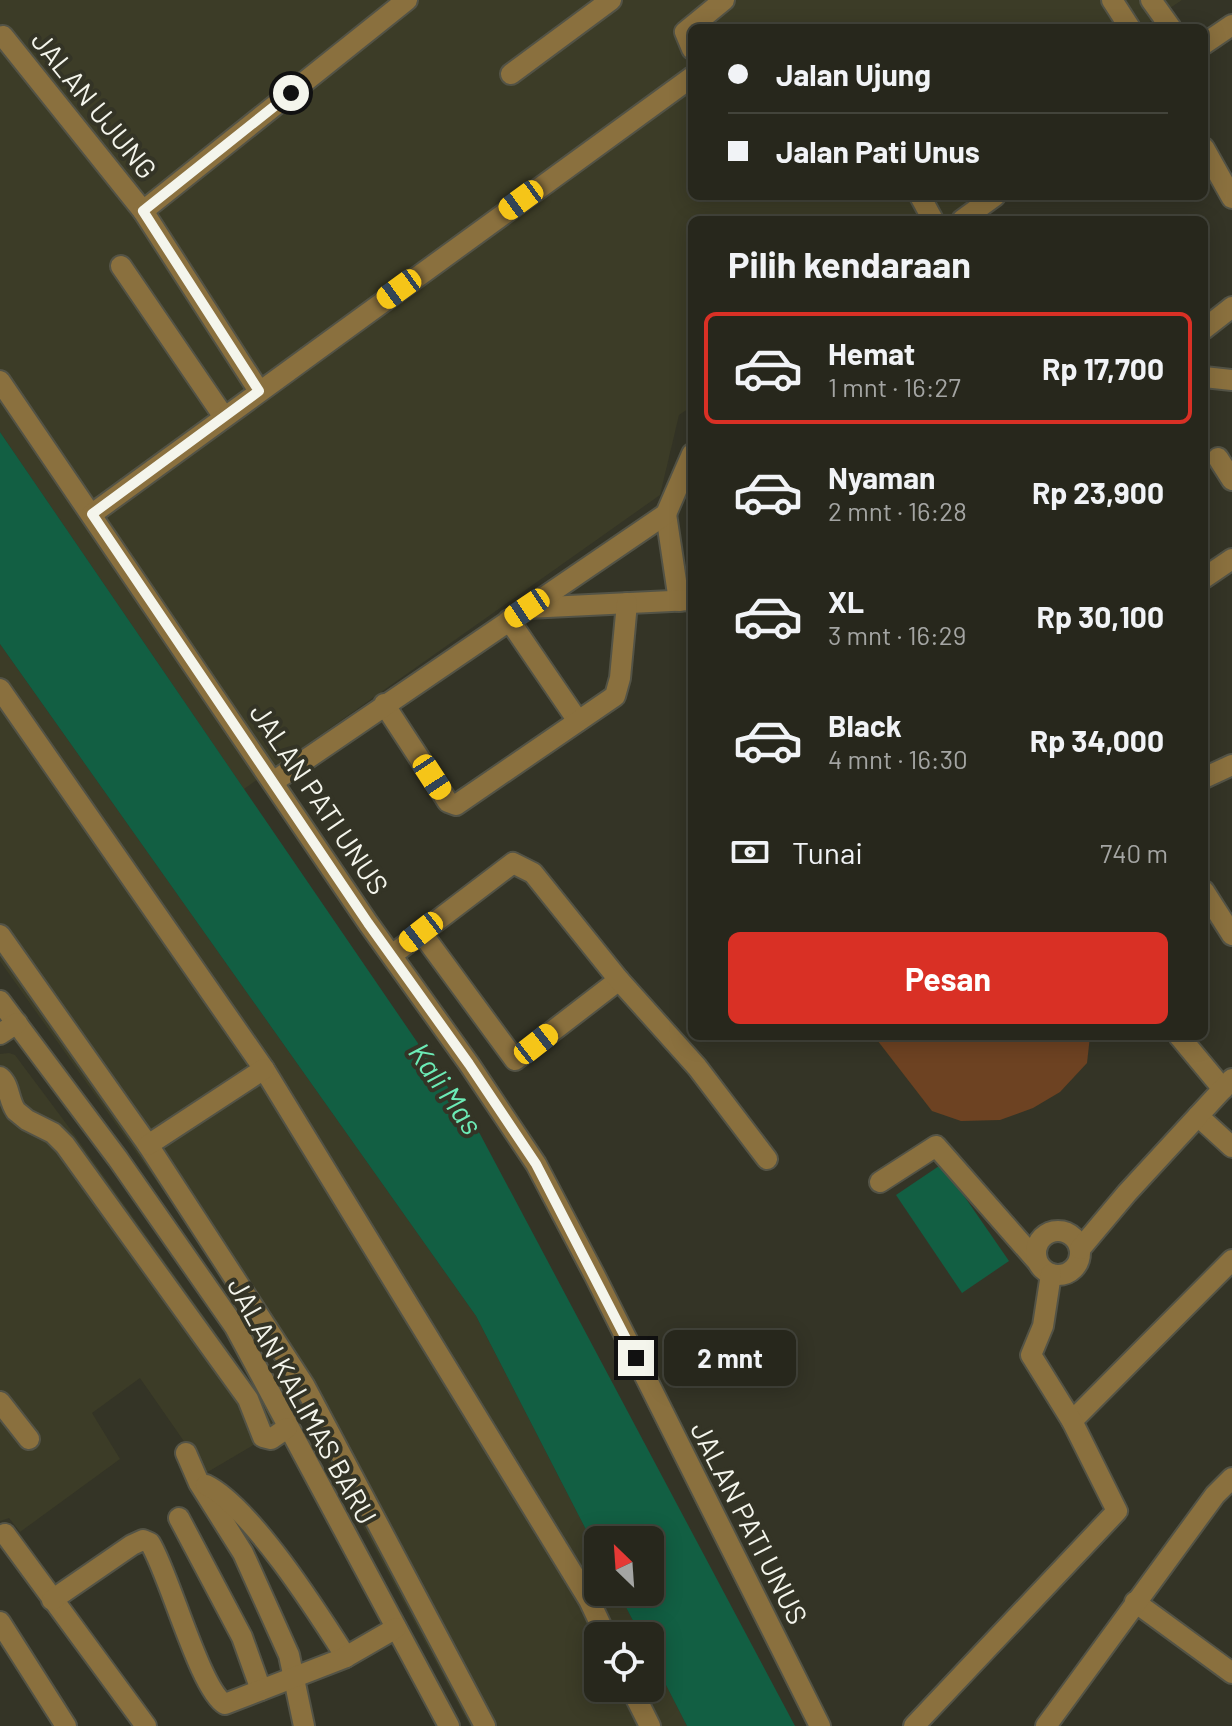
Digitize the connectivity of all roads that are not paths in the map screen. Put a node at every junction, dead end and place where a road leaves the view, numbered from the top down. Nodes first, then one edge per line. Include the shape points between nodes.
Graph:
1 (407, 0) edge
2 (611, 0) edge
3 (724, 0) edge
4 (1151, 0) edge
5 (1114, 1) edge
6 (695, 24) edge
7 (1128, 24) edge
8 (1168, 24) edge
9 (1232, 25) edge
10 (0, 38) edge
11 (1208, 41) edge
12 (511, 74) dead end
13 (688, 80) edge
14 (1208, 155) edge
15 (1232, 198) edge
16 (990, 200) edge
17 (143, 211) junction
18 (968, 216) edge
19 (121, 266) dead end
20 (1232, 307) edge
21 (1208, 326) edge
22 (1208, 377) edge
23 (1232, 380) edge
24 (0, 381) edge
25 (259, 391) junction
26 (224, 417) junction
27 (1218, 458) dead end
28 (688, 463) edge
29 (1232, 480) edge
30 (92, 514) junction
31 (666, 514) junction
32 (1232, 559) edge
33 (1208, 575) edge
34 (686, 600) edge
35 (627, 603) junction
36 (527, 608) junction
37 (509, 620) junction
38 (0, 689) edge
39 (384, 704) junction
40 (578, 721) junction
41 (1232, 765) edge
42 (1208, 776) edge
43 (273, 782) junction
44 (1208, 897) edge
45 (421, 932) junction
46 (0, 935) edge
47 (1232, 935) edge
48 (392, 955) junction
49 (619, 980) junction
50 (0, 1002) edge
51 (8, 1028) edge
52 (1183, 1040) edge
53 (264, 1069) junction
54 (0, 1077) edge
55 (1228, 1084) edge
56 (6, 1109) edge
57 (1198, 1116) junction
58 (148, 1145) junction
59 (1232, 1147) edge
60 (767, 1159) dead end
61 (880, 1182) dead end
62 (141, 1193) junction
63 (114, 1211) junction
64 (1080, 1249) junction
65 (1232, 1260) edge
66 (1044, 1267) junction
67 (266, 1389) junction
68 (248, 1399) junction
69 (0, 1402) edge
70 (1072, 1421) junction
71 (287, 1428) junction
72 (29, 1439) dead end
73 (186, 1453) dead end
74 (1232, 1478) edge
75 (199, 1483) junction
76 (179, 1518) dead end
77 (5, 1534) dead end
78 (52, 1600) junction
79 (1135, 1602) junction
80 (0, 1622) edge
81 (599, 1622) edge
82 (396, 1628) junction
83 (346, 1657) junction
84 (1232, 1673) edge
85 (295, 1676) junction
86 (261, 1690) junction
87 (638, 1702) edge
88 (66, 1726) edge
89 (146, 1726) edge
90 (304, 1726) edge
91 (449, 1726) edge
92 (485, 1726) edge
93 (650, 1726) edge
94 (820, 1726) edge
95 (914, 1726) edge
96 (1046, 1726) edge

1 - 17 street, JALAN UJUNG
2 - 12 street
3 - 6 street
4 - 8 street
5 - 7 street
9 - 11 street
10 - 17 street, JALAN UJUNG
13 - 25 street
14 - 15 street
16 - 18 street
17 - 25 street
19 - 26 street
20 - 21 street
22 - 23 street
24 - 30 street, JALAN PATI UNUS
25 - 26 street
26 - 30 street
27 - 29 street
28 - 31 street
30 - 43 street, JALAN PATI UNUS
31 - 34 street
31 - 36 street
32 - 33 street
34 - 35 street
35 - 36 street
35 - 40 street via 615,696
36 - 37 street
37 - 39 street
37 - 40 street
38 - 53 street
39 - 40 street via 448,802 456,805
39 - 43 street
41 - 42 street
43 - 48 street, JALAN PATI UNUS
44 - 47 street
45 - 48 street
45 - 49 street via 513,863 533,873
45 - 49 street via 515,1060
46 - 58 street
48 - 94 street, JALAN PATI UNUS via 536,1164
49 - 60 street via 697,1067
50 - 51 street, JALAN KALIMAS BARU
51 - 62 street, JALAN KALIMAS BARU
52 - 55 street
53 - 58 street
53 - 81 street
54 - 56 street via 5,1081
55 - 57 street
56 - 63 street via 60,1140
57 - 59 street
57 - 64 street
58 - 92 street via 304,1385
61 - 66 street via 936,1146
62 - 63 street
62 - 67 street, JALAN KALIMAS BARU via 235,1327
63 - 68 street
64 - 66 street via 1077,1264 1066,1274
64 - 66 street via 1073,1236 1060,1230 1045,1234 1036,1246
65 - 70 street
66 - 70 street via 1043,1326 1031,1355
67 - 68 street
67 - 71 street, JALAN KALIMAS BARU
68 - 71 street via 265,1439
69 - 72 street
70 - 95 street via 1117,1511
71 - 82 street, JALAN KALIMAS BARU
73 - 75 street
74 - 79 street
75 - 83 street via 209,1485 262,1538
75 - 85 street via 243,1553
76 - 86 street via 242,1637
77 - 78 street
78 - 86 street via 143,1540 153,1547 219,1700 228,1703
78 - 89 street
79 - 84 street
79 - 96 street
80 - 88 street
82 - 83 street
82 - 91 street, JALAN KALIMAS BARU
83 - 85 street
85 - 86 street
85 - 90 street
87 - 93 street

